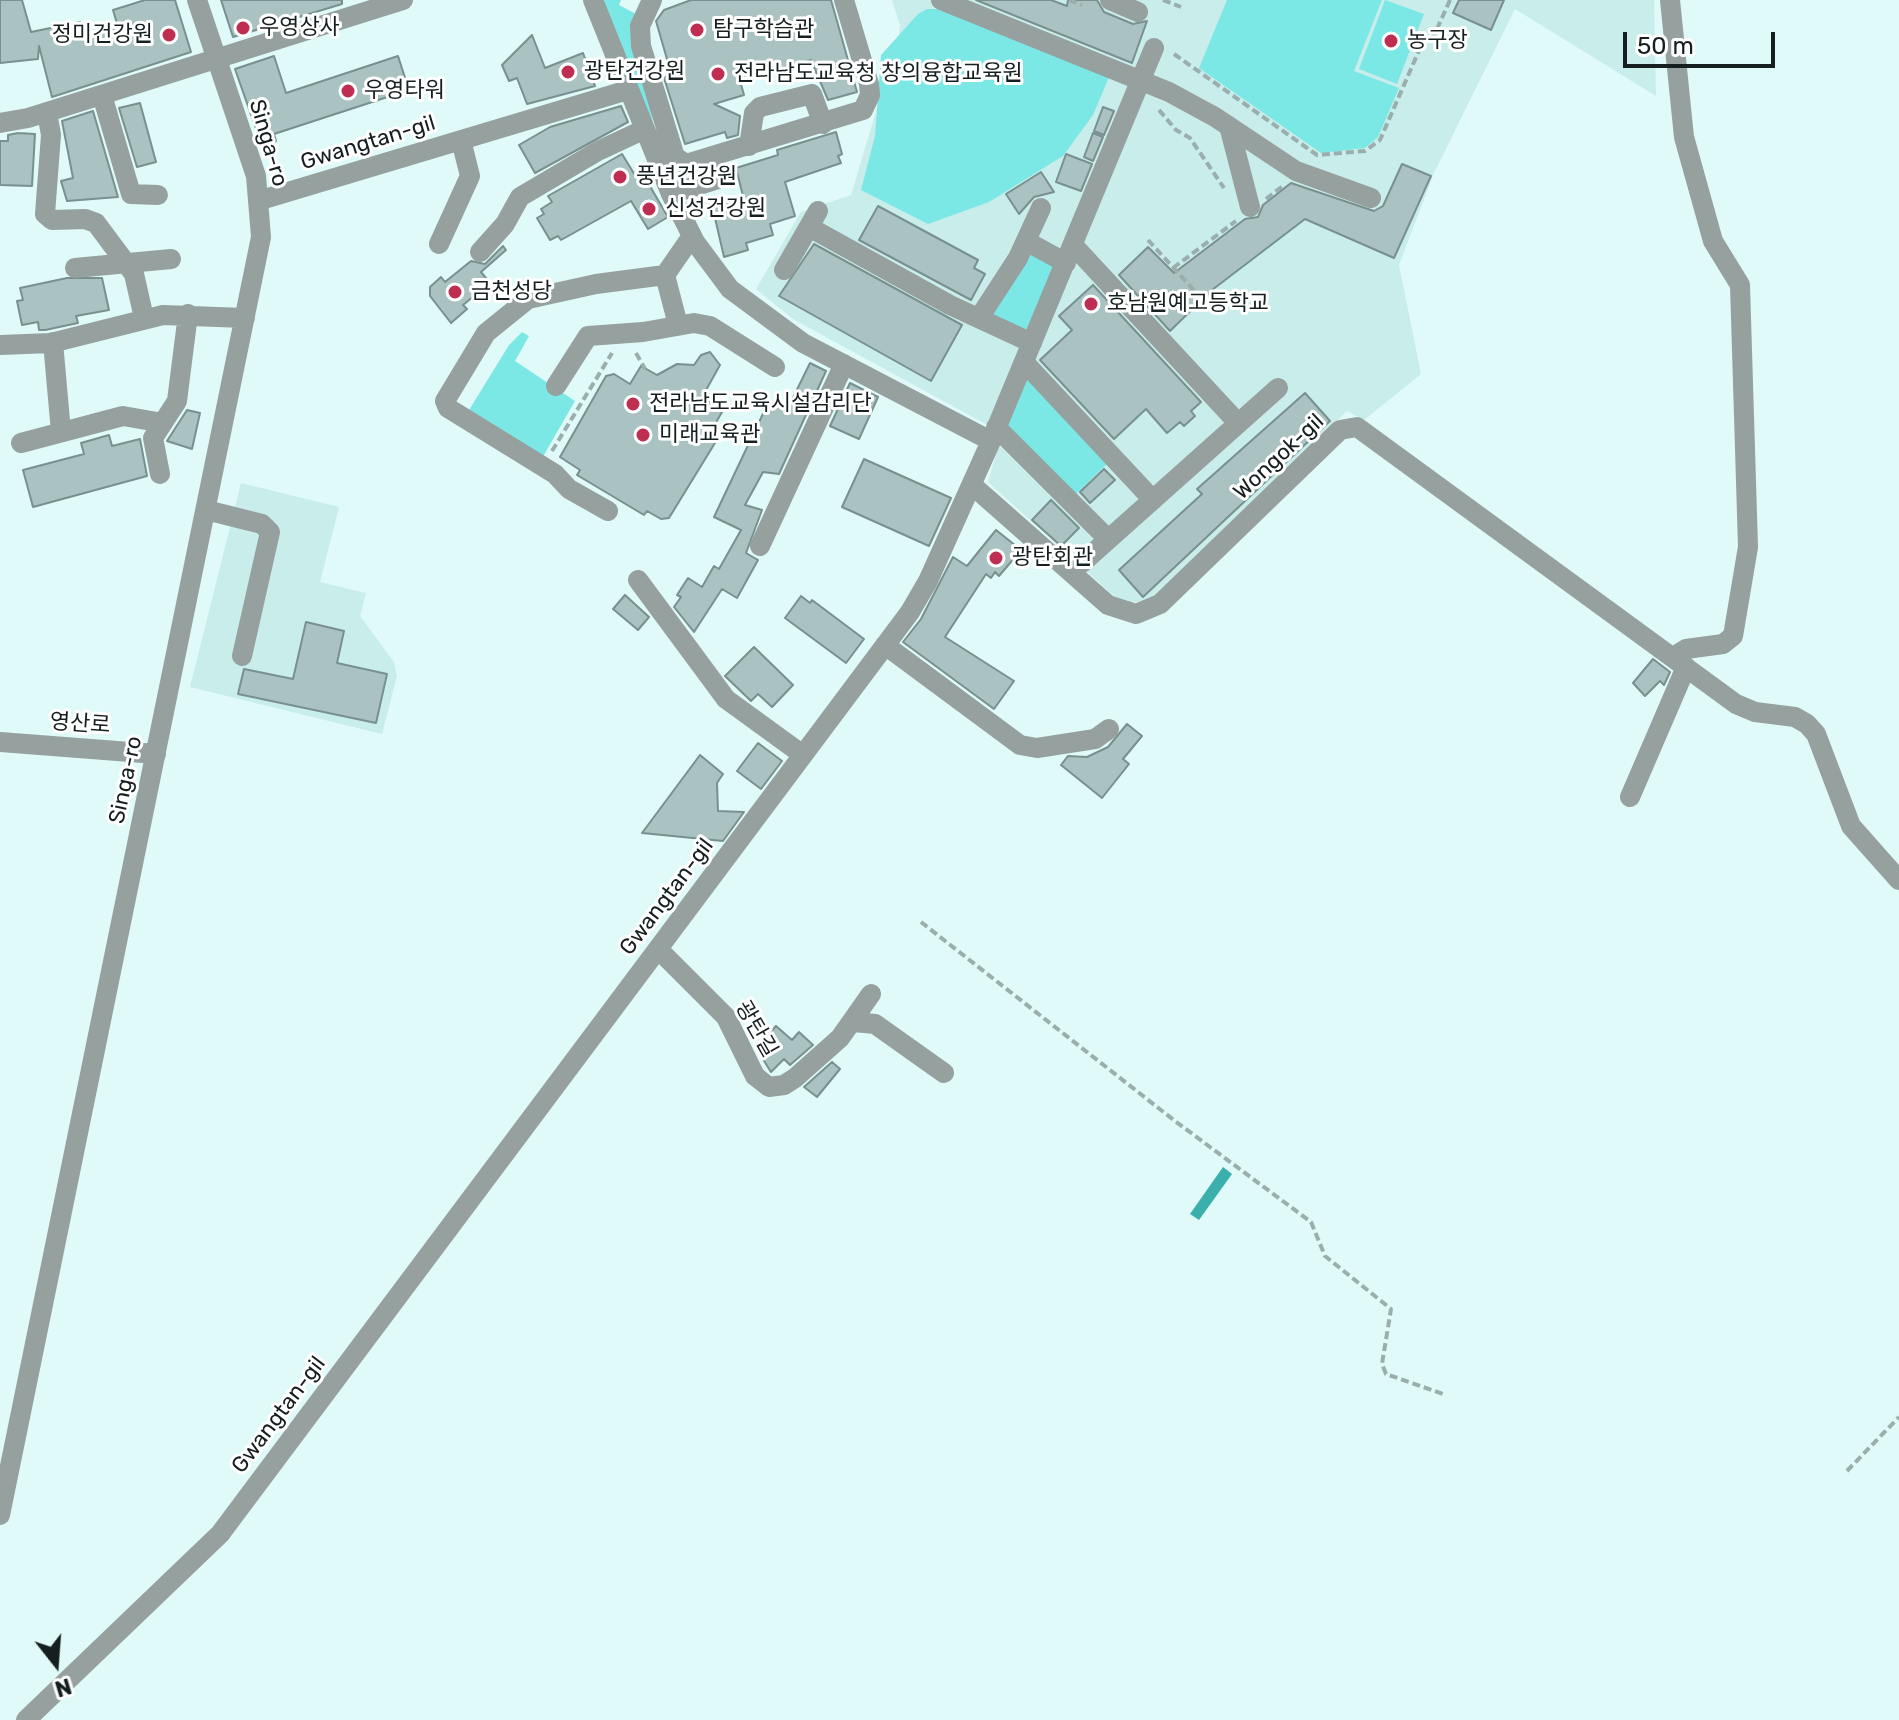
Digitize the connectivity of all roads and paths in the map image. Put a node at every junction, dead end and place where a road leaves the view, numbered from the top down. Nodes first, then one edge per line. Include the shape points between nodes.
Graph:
1 (197, 0) edge
2 (403, 0) edge
3 (593, 0) edge
4 (652, 0) edge
5 (844, 0) edge
6 (941, 0) edge
7 (1069, 0) edge
8 (1110, 0) edge
9 (1163, 0) edge
10 (1450, 0) edge
11 (1670, 0) edge
12 (1172, 2) edge
13 (1082, 5) dead end
14 (1181, 7) dead end
15 (1138, 12) dead end
16 (1158, 47) joint
17 (216, 57) junction
18 (1140, 83) junction
19 (628, 90) junction
20 (102, 95) junction
21 (47, 112) junction
22 (0, 123) edge
23 (823, 124) junction
24 (1229, 126) junction
25 (645, 129) junction
26 (461, 140) junction
27 (749, 146) junction
28 (712, 157) junction
29 (1226, 190) dead end
30 (671, 194) junction
31 (158, 195) dead end
32 (1371, 198) dead end
33 (261, 200) junction
34 (1250, 207) dead end
35 (1041, 208) dead end
36 (692, 236) junction
37 (1148, 240) dead end
38 (1026, 241) junction
39 (439, 244) dead end
40 (480, 252) dead end
41 (1070, 254) junction
42 (171, 259) dead end
43 (125, 261) junction
44 (75, 268) dead end
45 (784, 270) dead end
46 (665, 275) junction
47 (1214, 312) dead end
48 (188, 314) junction
49 (144, 318) junction
50 (245, 318) junction
51 (979, 318) junction
52 (678, 325) junction
53 (53, 342) junction
54 (0, 345) edge
55 (627, 351) dead end
56 (617, 352) dead end
57 (1028, 352) junction
58 (844, 364) junction
59 (775, 367) dead end
60 (645, 369) dead end
61 (556, 386) dead end
62 (1278, 388) dead end
63 (163, 423) junction
64 (1238, 423) junction
65 (61, 432) junction
66 (994, 434) junction
67 (21, 443) dead end
68 (551, 453) dead end
69 (160, 474) dead end
70 (972, 485) junction
71 (1153, 500) junction
72 (206, 510) junction
73 (608, 511) dead end
74 (1108, 539) junction
75 (760, 546) dead end
76 (1082, 563) dead end
77 (638, 580) dead end
78 (885, 645) junction
79 (242, 656) dead end
80 (1679, 662) junction
81 (1109, 729) dead end
82 (0, 742) edge
83 (156, 754) junction
84 (803, 755) junction
85 (1630, 797) dead end
86 (1899, 880) edge
87 (921, 922) dead end
88 (658, 949) junction
89 (871, 994) dead end
90 (854, 1022) junction
91 (944, 1073) dead end
92 (1443, 1394) dead end
93 (1899, 1417) edge
94 (1847, 1471) dead end
95 (0, 1515) edge
96 (26, 1720) edge

1 - 17 street, Singa-ro
2 - 17 street
3 - 19 street
4 - 28 street via 640,26 641,46 675,157 682,164
5 - 23 street via 870,95 860,113
6 - 18 street
7 - 13 path
8 - 15 street
9 - 12 path
10 - 16 path via 1432,39 1424,39 1380,140 1365,151 1317,155
11 - 80 street via 1684,137 1713,241 1740,285 1748,547 1733,636 1723,644 1686,649
12 - 14 path
16 - 18 street, Gwangtan-gil
17 - 20 street
17 - 33 street, Singa-ro
18 - 24 street
18 - 29 path via 1176,130 1190,138
18 - 41 street, Gwangtan-gil
19 - 25 street
19 - 26 street, Gwangtan-gil
20 - 21 street
20 - 31 street via 131,194
21 - 22 street
21 - 43 street via 47,219 91,220
23 - 27 street
23 - 27 street via 812,94 760,107 754,113
24 - 32 street via 1296,171
24 - 34 street
25 - 30 street
25 - 40 street via 520,197
26 - 33 street, Gwangtan-gil
26 - 39 street via 470,176
27 - 28 street
28 - 30 street via 715,180
30 - 36 street
33 - 50 street, Singa-ro via 261,237
35 - 38 street
36 - 46 street
36 - 58 street via 730,289 751,308
37 - 47 path
38 - 41 street
38 - 51 street
41 - 57 street, Gwangtan-gil
41 - 64 street
42 - 43 street
43 - 44 street
43 - 49 street via 136,280
45 - 51 street via 814,219
46 - 52 street
46 - 73 street via 528,299 483,337 445,401 448,408
48 - 49 street
48 - 50 street
48 - 63 street via 177,401
49 - 53 street
50 - 72 street, Singa-ro
51 - 57 street
52 - 59 street via 702,323
52 - 61 street via 588,336
53 - 54 street
53 - 65 street
55 - 60 path via 641,358
56 - 68 path via 610,354
57 - 66 street, Gwangtan-gil
57 - 71 street
58 - 66 street
58 - 75 street
62 - 64 street
63 - 65 street via 123,416
63 - 69 street via 153,438
64 - 71 street
65 - 67 street
66 - 70 street, Gwangtan-gil
66 - 74 street
70 - 78 street, Gwangtan-gil via 928,581
70 - 80 street, Wongok-gil via 1108,605 1136,614 1160,604 1340,430 1357,427
71 - 74 street
72 - 79 street via 262,524 270,532
72 - 83 street, Singa-ro
74 - 76 street
77 - 84 street via 726,699
78 - 81 street via 1020,745 1037,748 1095,739
78 - 84 street, Gwangtan-gil
80 - 85 street
80 - 86 street, Wongok-gil via 1746,709 1807,724 1816,734 1851,826
82 - 83 street, 영산로
83 - 95 street, Singa-ro
84 - 88 street, Gwangtan-gil
87 - 92 path via 1311,1222 1325,1256 1391,1309 1382,1364 1386,1374
88 - 90 street, 광탄길 via 726,1017 755,1076 769,1087 795,1078
88 - 96 street, Gwangtan-gil via 220,1534
89 - 90 street, 광탄길
90 - 91 street via 875,1024
93 - 94 path

